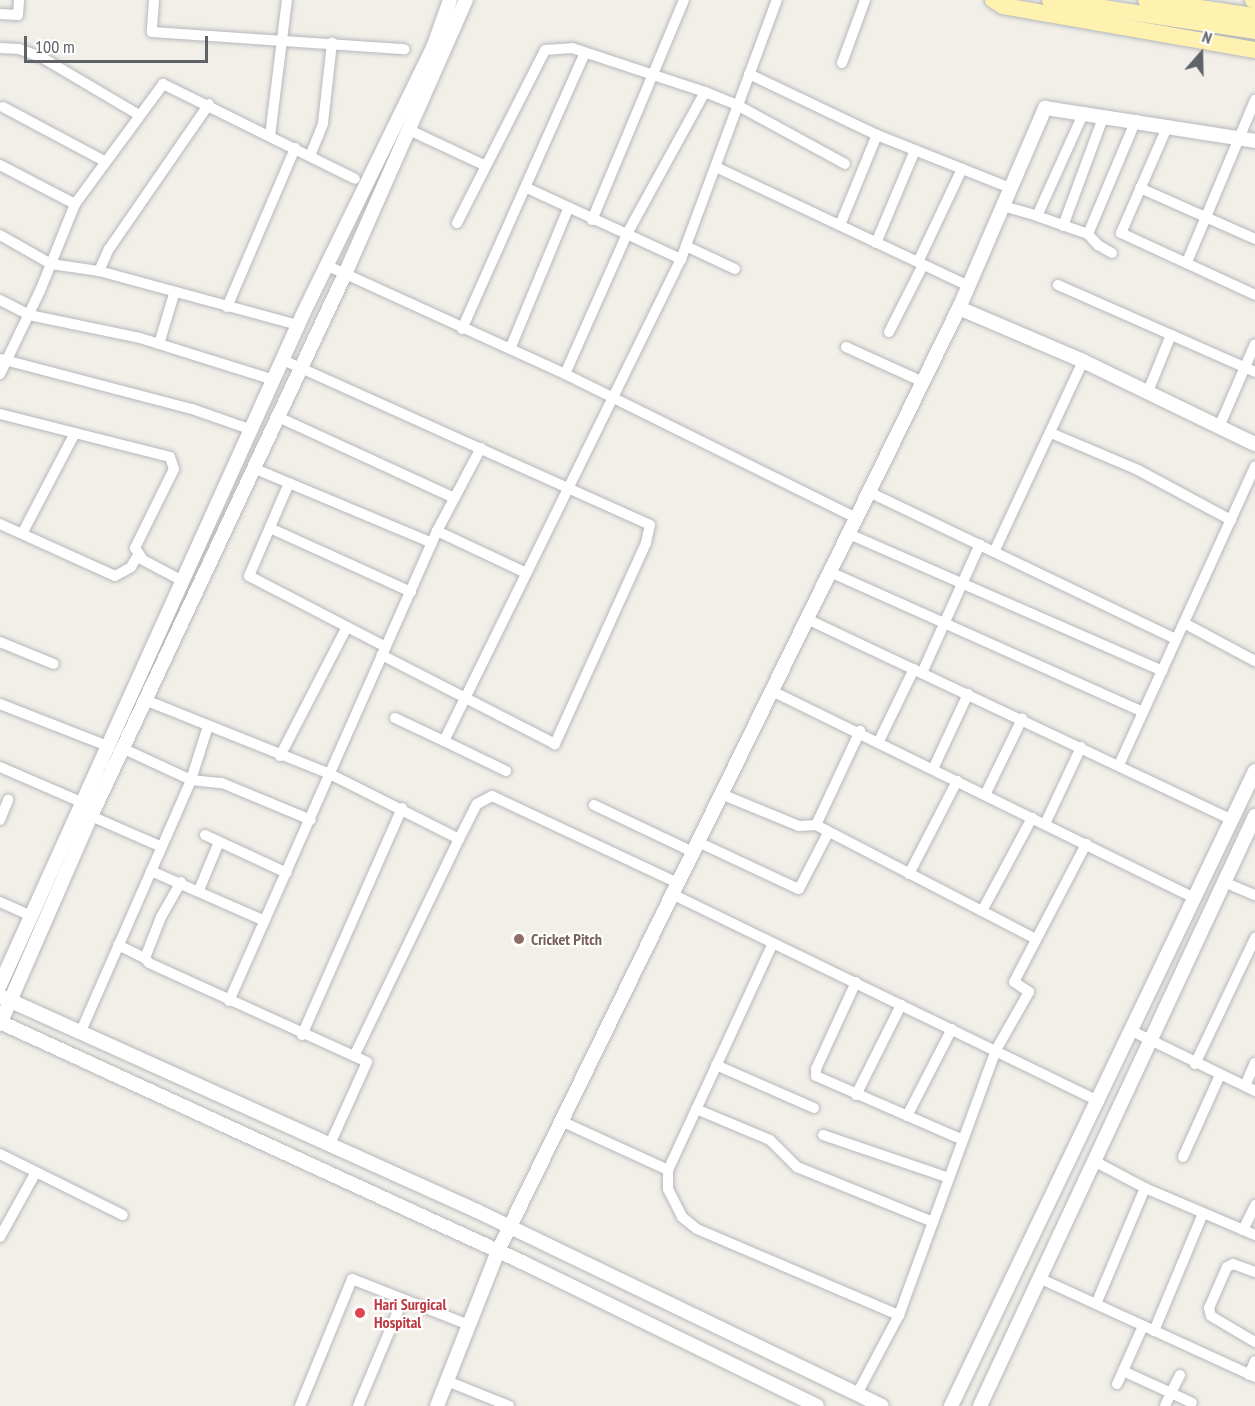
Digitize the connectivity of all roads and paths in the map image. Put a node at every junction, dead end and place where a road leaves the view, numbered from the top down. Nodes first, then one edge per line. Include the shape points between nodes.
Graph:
1 (19, 0) edge
2 (154, 0) edge
3 (287, 0) edge
4 (450, 0) edge
5 (466, 0) edge
6 (684, 0) edge
7 (777, 0) edge
8 (865, 0) edge
9 (993, 0) edge
10 (1050, 0) edge
11 (1146, 0) edge
12 (0, 14) edge
13 (1255, 16) edge
14 (1255, 31) edge
15 (284, 40) junction
16 (332, 43) junction
17 (0, 48) edge
18 (404, 49) dead end
19 (1255, 50) edge
20 (585, 53) junction
21 (842, 63) dead end
22 (749, 74) junction
23 (652, 77) junction
24 (705, 92) junction
25 (1255, 100) edge
26 (209, 104) junction
27 (737, 105) junction
28 (3, 107) dead end
29 (1084, 112) junction
30 (139, 115) junction
31 (1104, 115) junction
32 (1136, 120) junction
33 (1168, 125) junction
34 (409, 130) junction
35 (877, 135) junction
36 (270, 136) junction
37 (1248, 140) edge
38 (295, 148) junction
39 (915, 150) junction
40 (310, 156) junction
41 (104, 161) junction
42 (845, 164) dead end
43 (0, 165) edge
44 (484, 165) junction
45 (718, 168) junction
46 (962, 169) junction
47 (355, 178) dead end
48 (527, 188) junction
49 (1010, 188) junction
50 (1140, 188) junction
51 (75, 204) junction
52 (1003, 206) junction
53 (568, 209) junction
54 (1037, 216) junction
55 (1207, 216) junction
56 (592, 220) junction
57 (457, 222) dead end
58 (840, 225) junction
59 (1062, 226) junction
60 (628, 232) junction
61 (1088, 234) junction
62 (0, 235) edge
63 (1255, 238) edge
64 (876, 243) junction
65 (686, 246) junction
66 (1113, 253) dead end
67 (681, 259) junction
68 (1187, 262) junction
69 (51, 264) junction
70 (921, 264) junction
71 (326, 265) junction
72 (735, 269) dead end
73 (99, 271) junction
74 (345, 274) junction
75 (1058, 285) dead end
76 (969, 286) junction
77 (174, 294) junction
78 (1255, 295) edge
79 (0, 300) edge
80 (227, 307) junction
81 (959, 308) junction
82 (29, 315) junction
83 (298, 324) junction
84 (462, 329) junction
85 (889, 332) dead end
86 (1171, 335) junction
87 (159, 344) junction
88 (1255, 344) edge
89 (846, 347) dead end
90 (510, 349) junction
91 (3, 360) edge
92 (283, 360) junction
93 (1083, 361) junction
94 (299, 367) junction
95 (1250, 370) edge
96 (0, 374) edge
97 (565, 374) junction
98 (274, 380) junction
99 (923, 382) junction
100 (1147, 394) junction
101 (612, 399) junction
102 (0, 414) edge
103 (276, 416) junction
104 (1219, 427) junction
105 (252, 430) junction
106 (1051, 433) junction
107 (74, 435) junction
108 (1255, 444) edge
109 (481, 448) junction
110 (1255, 467) edge
111 (253, 468) junction
112 (289, 483) junction
113 (568, 486) junction
114 (869, 492) junction
115 (454, 498) junction
116 (856, 518) junction
117 (1231, 520) junction
118 (0, 524) edge
119 (270, 528) junction
120 (437, 531) junction
121 (23, 532) junction
122 (849, 534) junction
123 (432, 543) junction
124 (980, 544) junction
125 (994, 552) junction
126 (138, 555) junction
127 (524, 572) junction
128 (830, 572) junction
129 (181, 580) junction
130 (962, 583) junction
131 (411, 592) junction
132 (807, 619) junction
133 (1184, 623) junction
134 (943, 625) junction
135 (347, 627) junction
136 (1176, 639) junction
137 (0, 642) edge
138 (384, 651) junction
139 (1255, 661) edge
140 (54, 664) dead end
141 (918, 671) junction
142 (1162, 671) junction
143 (772, 691) junction
144 (968, 694) junction
145 (464, 697) junction
146 (145, 700) junction
147 (0, 704) edge
148 (1143, 712) junction
149 (395, 718) dead end
150 (1022, 719) junction
151 (208, 726) junction
152 (860, 731) junction
153 (444, 741) junction
154 (879, 741) junction
155 (107, 746) junction
156 (1081, 747) junction
157 (122, 748) junction
158 (280, 756) junction
159 (1119, 765) junction
160 (0, 767) edge
161 (933, 769) junction
162 (506, 771) dead end
163 (1255, 771) edge
164 (330, 774) junction
165 (191, 780) junction
166 (957, 781) junction
167 (721, 794) junction
168 (985, 795) junction
169 (8, 800) dead end
170 (81, 802) junction
171 (594, 806) dead end
172 (402, 808) junction
173 (91, 816) junction
174 (1255, 816) edge
175 (1032, 818) junction
176 (0, 820) edge
177 (311, 820) junction
178 (1233, 820) junction
179 (1045, 824) junction
180 (816, 825) junction
181 (828, 833) junction
182 (205, 835) dead end
183 (459, 839) junction
184 (219, 842) junction
185 (1086, 844) junction
186 (162, 847) junction
187 (695, 847) junction
188 (151, 871) junction
189 (287, 873) junction
190 (909, 874) junction
191 (181, 882) junction
192 (1224, 882) junction
193 (675, 888) junction
194 (199, 890) junction
195 (1255, 895) edge
196 (1192, 897) junction
197 (0, 902) edge
198 (982, 911) junction
199 (31, 916) junction
200 (265, 921) junction
201 (1255, 938) edge
202 (1036, 939) junction
203 (773, 943) junction
204 (118, 945) junction
205 (145, 958) junction
206 (856, 982) junction
207 (0, 985) edge
208 (5, 998) edge
209 (229, 1000) junction
210 (901, 1005) junction
211 (0, 1023) edge
212 (951, 1029) junction
213 (81, 1031) junction
214 (1132, 1031) junction
215 (302, 1035) junction
216 (1150, 1040) junction
217 (996, 1050) junction
218 (354, 1056) junction
219 (1255, 1063) edge
220 (1195, 1064) junction
221 (716, 1065) junction
222 (1220, 1075) junction
223 (1250, 1089) edge
224 (856, 1095) junction
225 (1099, 1101) junction
226 (814, 1108) dead end
227 (696, 1109) junction
228 (907, 1116) junction
229 (561, 1121) junction
230 (823, 1135) dead end
231 (963, 1140) junction
232 (330, 1144) junction
233 (0, 1154) edge
234 (1183, 1157) dead end
235 (1094, 1161) junction
236 (668, 1170) junction
237 (36, 1172) junction
238 (949, 1178) junction
239 (1145, 1188) junction
240 (1255, 1205) edge
241 (1203, 1213) junction
242 (123, 1215) dead end
243 (933, 1222) junction
244 (509, 1228) junction
245 (1243, 1230) junction
246 (1255, 1235) edge
247 (0, 1237) edge
248 (498, 1251) junction
249 (1255, 1272) edge
250 (1039, 1278) junction
251 (403, 1299) junction
252 (1096, 1304) junction
253 (899, 1315) junction
254 (469, 1325) junction
255 (1149, 1328) junction
256 (1255, 1342) edge
257 (1255, 1361) edge
258 (1123, 1371) junction
259 (1180, 1375) dead end
260 (1252, 1376) edge
261 (447, 1381) junction
262 (1117, 1384) dead end
263 (1171, 1393) junction
264 (857, 1394) junction
265 (488, 1402) edge
266 (800, 1402) edge
267 (1192, 1403) dead end
268 (300, 1406) edge
269 (358, 1406) edge
270 (437, 1406) edge
271 (509, 1406) edge
272 (817, 1406) edge
273 (882, 1406) edge
274 (951, 1406) edge
275 (980, 1406) edge
276 (1165, 1406) edge

1 - 12 street via 18,15
2 - 15 street via 152,32
3 - 15 street
4 - 71 street via 434,45
5 - 34 street
6 - 23 street
7 - 22 street
8 - 21 street
9 - 19 main road via 1002,6
10 - 14 main road
11 - 13 main road
15 - 16 street
15 - 36 street
16 - 18 street
16 - 40 street via 323,123
17 - 30 street via 19,49 41,57
20 - 23 street
20 - 44 street via 560,47 545,50 538,57
20 - 48 street
22 - 27 street
22 - 35 street
23 - 24 street
23 - 56 street
24 - 27 street
24 - 60 street
25 - 37 street
26 - 30 street via 163,84
26 - 36 street
26 - 73 street via 109,249
27 - 42 street
27 - 45 street
28 - 41 street
29 - 31 street
29 - 49 street via 1046,108
29 - 54 street
30 - 41 street
31 - 32 street
31 - 59 street
32 - 33 street
32 - 61 street
33 - 37 street
33 - 50 street
34 - 44 street
34 - 74 street
35 - 39 street
35 - 58 street
36 - 38 street
37 - 55 street
38 - 40 street
38 - 80 street
39 - 46 street
39 - 64 street
40 - 47 street
41 - 51 street
43 - 51 street
44 - 57 street
45 - 58 street
45 - 65 street
46 - 49 street
46 - 70 street
48 - 53 street
48 - 84 street
49 - 52 street
50 - 55 street
50 - 68 street via 1121,233
51 - 69 street
52 - 54 street
52 - 76 street
53 - 56 street
53 - 90 street
54 - 59 street
55 - 63 street
55 - 68 street
56 - 60 street
58 - 64 street
59 - 61 street
60 - 67 street
60 - 97 street
61 - 66 street
62 - 69 street
64 - 70 street
65 - 67 street
65 - 72 street
67 - 101 street
68 - 78 street
69 - 73 street
69 - 82 street
70 - 76 street
70 - 85 street
71 - 74 street
71 - 83 street
73 - 77 street
74 - 84 street
74 - 94 street
75 - 86 street
76 - 81 street
77 - 80 street
77 - 87 street
79 - 82 street
80 - 83 street
81 - 93 street
81 - 99 street
82 - 87 street
82 - 91 street
83 - 92 street
84 - 90 street
86 - 95 street
86 - 100 street
87 - 98 street
88 - 95 street
89 - 99 street
90 - 97 street
91 - 96 street
91 - 105 street via 192,409
92 - 94 street
92 - 98 street
93 - 100 street
93 - 106 street
94 - 103 street
94 - 109 street
95 - 104 street
97 - 101 street
98 - 105 street
99 - 114 street
100 - 104 street
101 - 113 street
101 - 116 street
102 - 107 street
103 - 111 street
103 - 115 street
104 - 108 street
105 - 129 street
106 - 117 street via 1138,470
106 - 125 street
107 - 121 street
107 - 126 street via 170,457 175,462 136,540
109 - 113 street
109 - 115 street
110 - 117 street
111 - 112 street
111 - 146 street
112 - 119 street
112 - 123 street
113 - 127 street
113 - 145 street via 650,525 646,543 555,744
114 - 116 street
114 - 124 street
115 - 120 street
116 - 122 street
117 - 133 street
118 - 121 street
119 - 131 street
119 - 135 street via 249,576
120 - 123 street
120 - 127 street
121 - 126 street via 115,576 131,567
122 - 128 street
122 - 130 street
123 - 131 street
124 - 125 street
124 - 130 street
125 - 136 street
126 - 129 street
127 - 145 street
128 - 132 street
128 - 134 street
129 - 155 street
130 - 134 street
130 - 142 street
131 - 138 street
132 - 141 street
132 - 143 street
133 - 136 street
133 - 139 street
134 - 141 street
134 - 148 street
135 - 138 street
135 - 158 street
136 - 142 street
137 - 140 street
138 - 145 street
138 - 164 street
141 - 144 street
141 - 154 street
142 - 148 street
143 - 152 street
143 - 167 street
144 - 150 street
144 - 161 street
145 - 153 street
146 - 151 street
146 - 157 street
147 - 155 street
148 - 159 street
149 - 153 street
150 - 156 street
150 - 168 street
151 - 158 street
151 - 165 street
152 - 154 street
152 - 180 street
153 - 162 street
154 - 161 street
155 - 170 street
156 - 159 street
156 - 179 street
157 - 165 street
157 - 173 street
158 - 164 street
159 - 178 street
160 - 170 street
161 - 166 street
163 - 178 street
164 - 172 street
164 - 177 street
165 - 177 street via 222,783
165 - 186 street
166 - 168 street
166 - 190 street
167 - 180 street via 799,826
167 - 187 street
168 - 175 street
169 - 176 street
170 - 199 street
171 - 187 street
172 - 183 street
172 - 215 street
173 - 186 street
173 - 208 street
174 - 192 street
175 - 179 street
175 - 198 street
177 - 189 street
178 - 196 street
179 - 185 street
180 - 181 street
181 - 187 street via 799,889
181 - 190 street
182 - 184 street
183 - 193 street via 477,804 492,796
183 - 218 street
184 - 189 street
184 - 194 street
185 - 196 street
185 - 202 street
186 - 188 street
187 - 193 street
188 - 191 street
188 - 204 street
189 - 200 street
190 - 198 street
191 - 194 street
191 - 205 street via 161,916
192 - 195 street
192 - 216 street
193 - 203 street
193 - 229 street
194 - 200 street
196 - 214 street
197 - 199 street
198 - 202 street
199 - 207 street
200 - 209 street
201 - 220 street
202 - 217 street via 1014,982 1029,992
203 - 206 street
203 - 221 street
204 - 205 street
204 - 213 street
205 - 209 street
206 - 210 street
206 - 224 street via 816,1076
208 - 211 street
208 - 213 street
209 - 215 street
210 - 212 street
210 - 224 street
211 - 248 street
212 - 217 street
212 - 228 street
213 - 232 street
214 - 216 street
214 - 225 street
215 - 218 street
216 - 220 street
216 - 235 street
217 - 225 street
217 - 231 street
218 - 232 street via 367,1062
219 - 223 street
220 - 222 street
221 - 226 street
221 - 227 street
222 - 223 street
222 - 234 street
224 - 228 street
225 - 274 street
227 - 236 street
227 - 243 street via 771,1140 797,1167
228 - 231 street
229 - 236 street
229 - 244 street
230 - 238 street
231 - 238 street
232 - 244 street
233 - 237 street
235 - 239 street
235 - 250 street
236 - 253 street via 668,1189 682,1217 697,1229
237 - 242 street
237 - 247 street
238 - 243 street
239 - 241 street
239 - 252 street
240 - 245 street
241 - 245 street
241 - 255 street
243 - 253 street
244 - 248 street
244 - 264 street
245 - 246 street
248 - 254 street
248 - 266 street
249 - 256 street via 1233,1264 1227,1267 1209,1308 1211,1316
250 - 252 street
250 - 275 street
251 - 254 street
251 - 268 street via 352,1279
251 - 269 street
252 - 255 street
253 - 264 street
254 - 261 street
255 - 258 street
255 - 260 street
257 - 260 street
258 - 262 street
258 - 263 street
259 - 263 street
261 - 265 street
261 - 270 street
263 - 267 street
263 - 276 street
264 - 273 street
265 - 271 street
266 - 272 street

